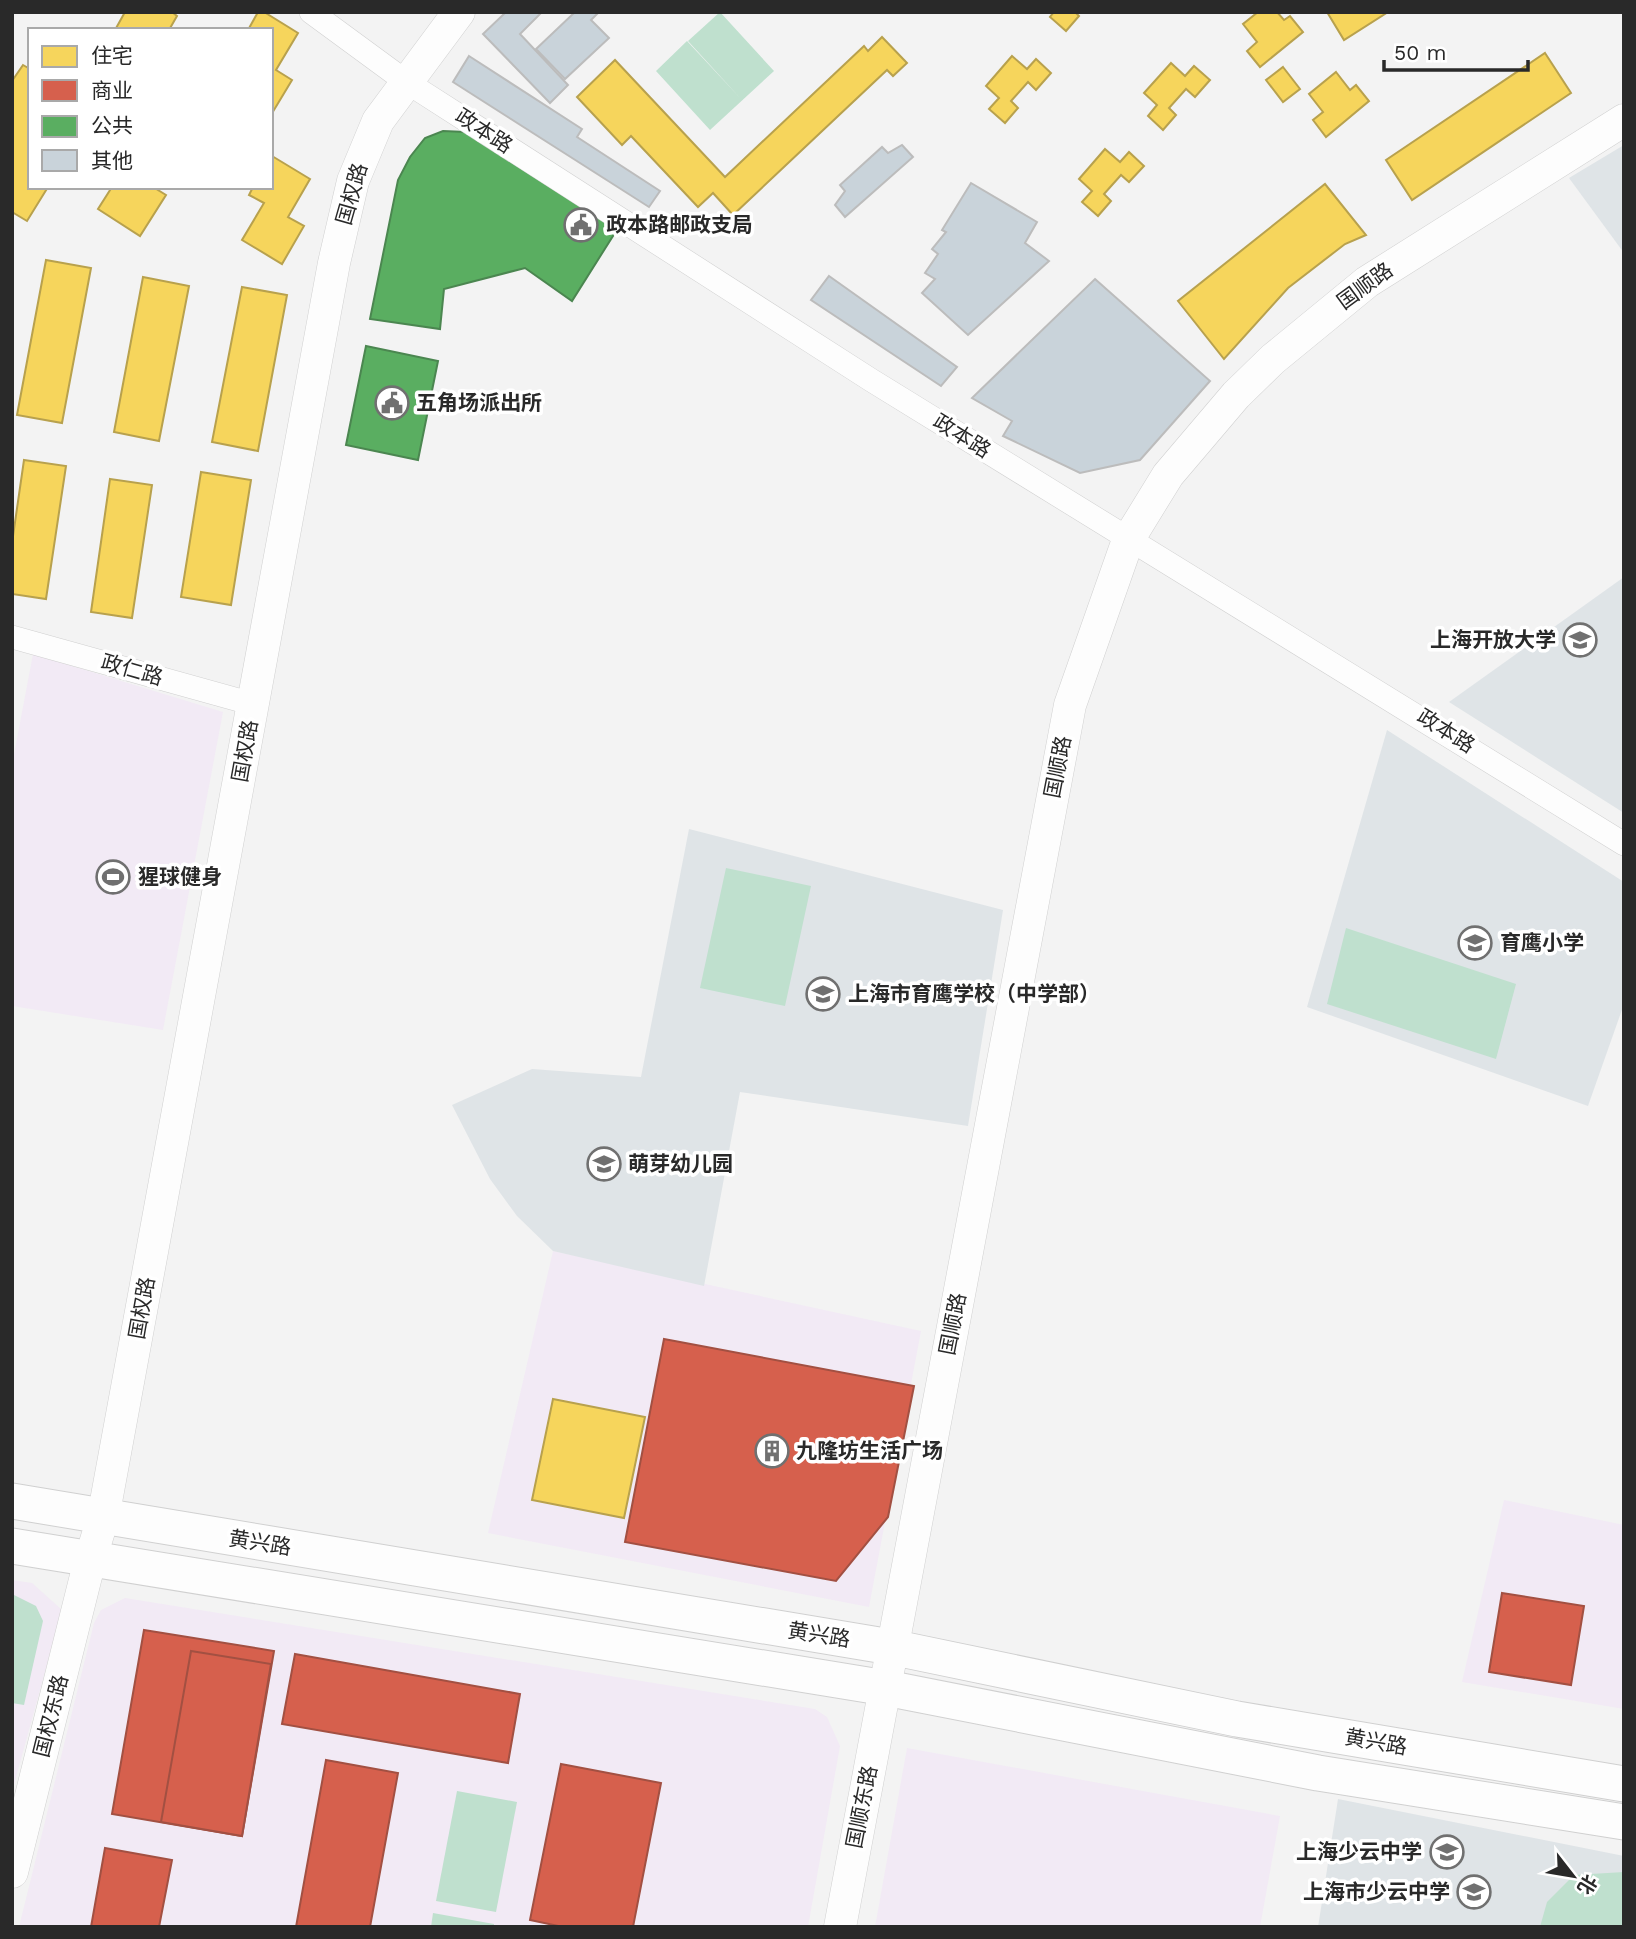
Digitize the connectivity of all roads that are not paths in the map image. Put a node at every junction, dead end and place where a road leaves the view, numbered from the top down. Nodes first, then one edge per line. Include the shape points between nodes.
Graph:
1 (311, 12) edge
2 (458, 12) edge
3 (405, 81) junction
4 (1624, 120) edge
5 (1128, 540) junction
6 (12, 637) edge
7 (253, 704) junction
8 (1624, 844) edge
9 (12, 1501) edge
10 (103, 1518) junction
11 (12, 1546) edge
12 (90, 1560) junction
13 (891, 1647) junction
14 (886, 1688) junction
15 (1624, 1784) edge
16 (1624, 1822) edge
17 (12, 1872) edge
18 (840, 1927) edge

1 - 3 street, 政本路
2 - 3 street, 国权路
3 - 5 street, 政本路
3 - 7 street, 国权路 via 378,121 353,181
4 - 5 street, 国顺路 via 1367,282 1273,359 1228,403 1176,466
5 - 8 street, 政本路
5 - 13 street, 国顺路 via 1070,705
6 - 7 street, 政仁路
7 - 10 street, 国权路
9 - 10 main road, 黄兴路
10 - 12 street, 国权路
10 - 13 main road, 黄兴路
11 - 12 main road, 黄兴路
12 - 14 main road, 黄兴路
12 - 17 street, 国权东路
13 - 14 street, 国顺路
13 - 15 main road, 黄兴路 via 1237,1719
14 - 16 main road, 黄兴路 via 1318,1773
14 - 18 street, 国顺东路

